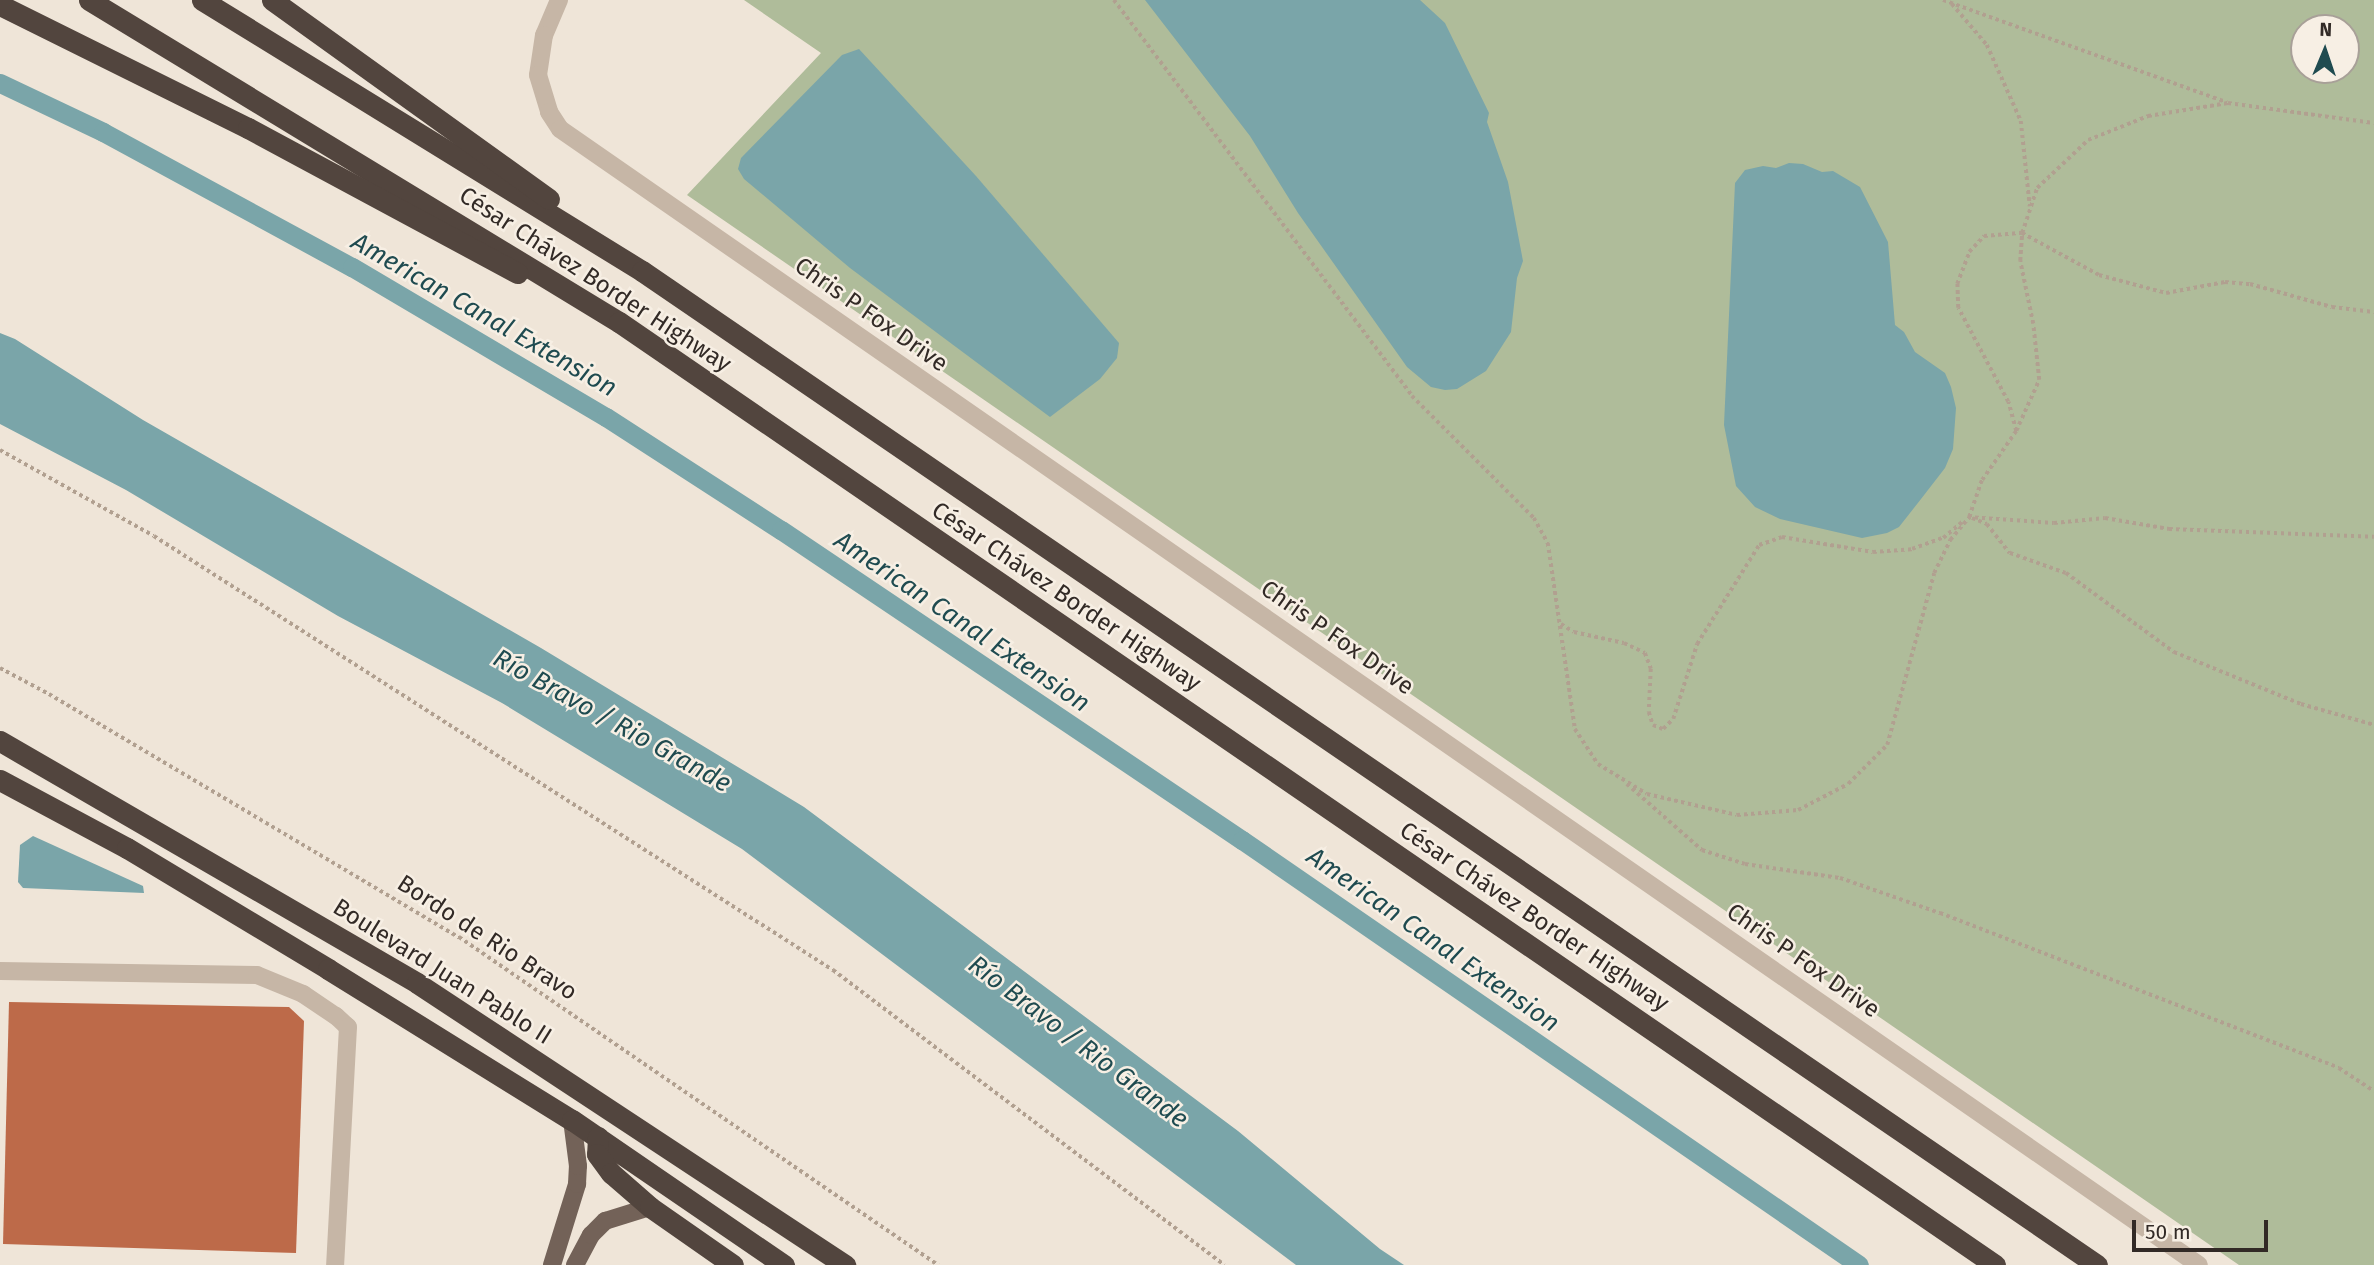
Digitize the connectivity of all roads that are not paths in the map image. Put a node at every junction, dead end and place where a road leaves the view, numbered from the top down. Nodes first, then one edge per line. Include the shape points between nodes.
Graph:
1 (89, 0) edge
2 (202, 0) edge
3 (272, 0) edge
4 (559, 0) edge
5 (0, 5) edge
6 (642, 271) junction
7 (619, 322) junction
8 (0, 741) edge
9 (0, 780) edge
10 (0, 971) edge
11 (572, 1120) junction
12 (598, 1137) junction
13 (650, 1207) junction
14 (813, 1243) junction
15 (335, 1265) edge
16 (552, 1265) edge
17 (575, 1265) edge
18 (733, 1265) edge
19 (784, 1265) edge
20 (829, 1265) edge
21 (845, 1265) edge
22 (1995, 1265) edge
23 (2097, 1265) edge
24 (2199, 1265) edge

1 - 7 highway, César Chávez Border Highway
2 - 6 highway, César Chávez Border Highway
3 - 6 highway
4 - 24 street, Chris P Fox Drive via 544,35 538,75 548,112 560,129
5 - 7 highway via 248,128 510,270
6 - 23 highway, César Chávez Border Highway
7 - 22 highway, César Chávez Border Highway
8 - 14 highway, Boulevard Juan Pablo II via 417,983
9 - 11 highway via 127,848
10 - 15 street via 257,975 303,994 336,1016 348,1027
11 - 12 highway
11 - 16 main road via 577,1184
12 - 13 highway via 601,1161
12 - 19 highway
13 - 17 main road via 605,1221 591,1235
13 - 18 highway
14 - 20 highway
14 - 21 highway, Boulevard Juan Pablo II

